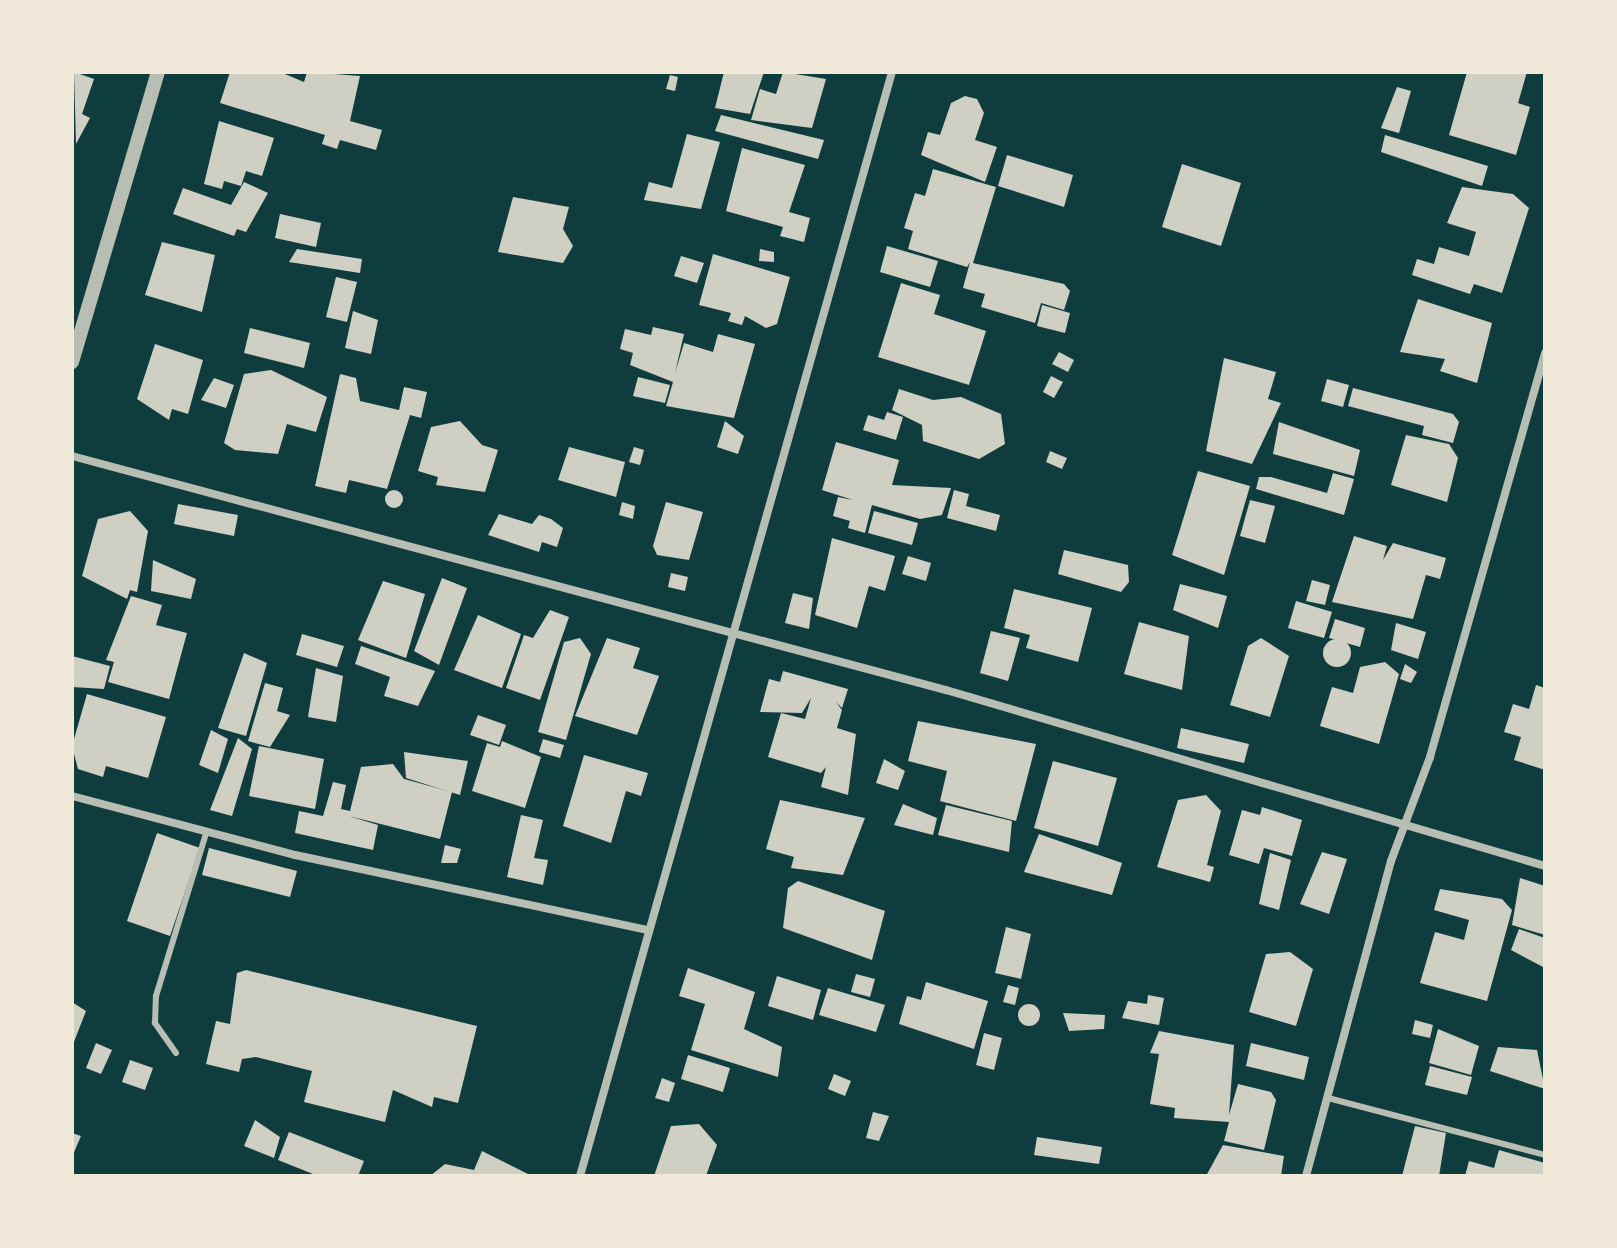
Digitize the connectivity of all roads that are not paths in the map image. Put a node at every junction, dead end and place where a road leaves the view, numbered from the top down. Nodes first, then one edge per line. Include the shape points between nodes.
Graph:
1 (158, 72) edge
2 (892, 72) edge
3 (1545, 353) edge
4 (72, 362) edge
5 (72, 456) edge
6 (730, 637) junction
7 (72, 796) edge
8 (1404, 823) junction
9 (206, 833) junction
10 (1545, 866) edge
11 (648, 930) junction
12 (176, 1053) dead end
13 (1328, 1098) junction
14 (1545, 1155) edge
15 (580, 1176) edge
16 (1306, 1176) edge

1 - 4 street
2 - 6 street
3 - 8 street via 1430,757
5 - 6 street
6 - 8 street via 946,690 1274,791
6 - 11 street
7 - 9 street
8 - 10 street
8 - 13 street
9 - 11 street
9 - 12 lane via 156,996 155,1023
11 - 15 street
13 - 14 lane
13 - 16 street

